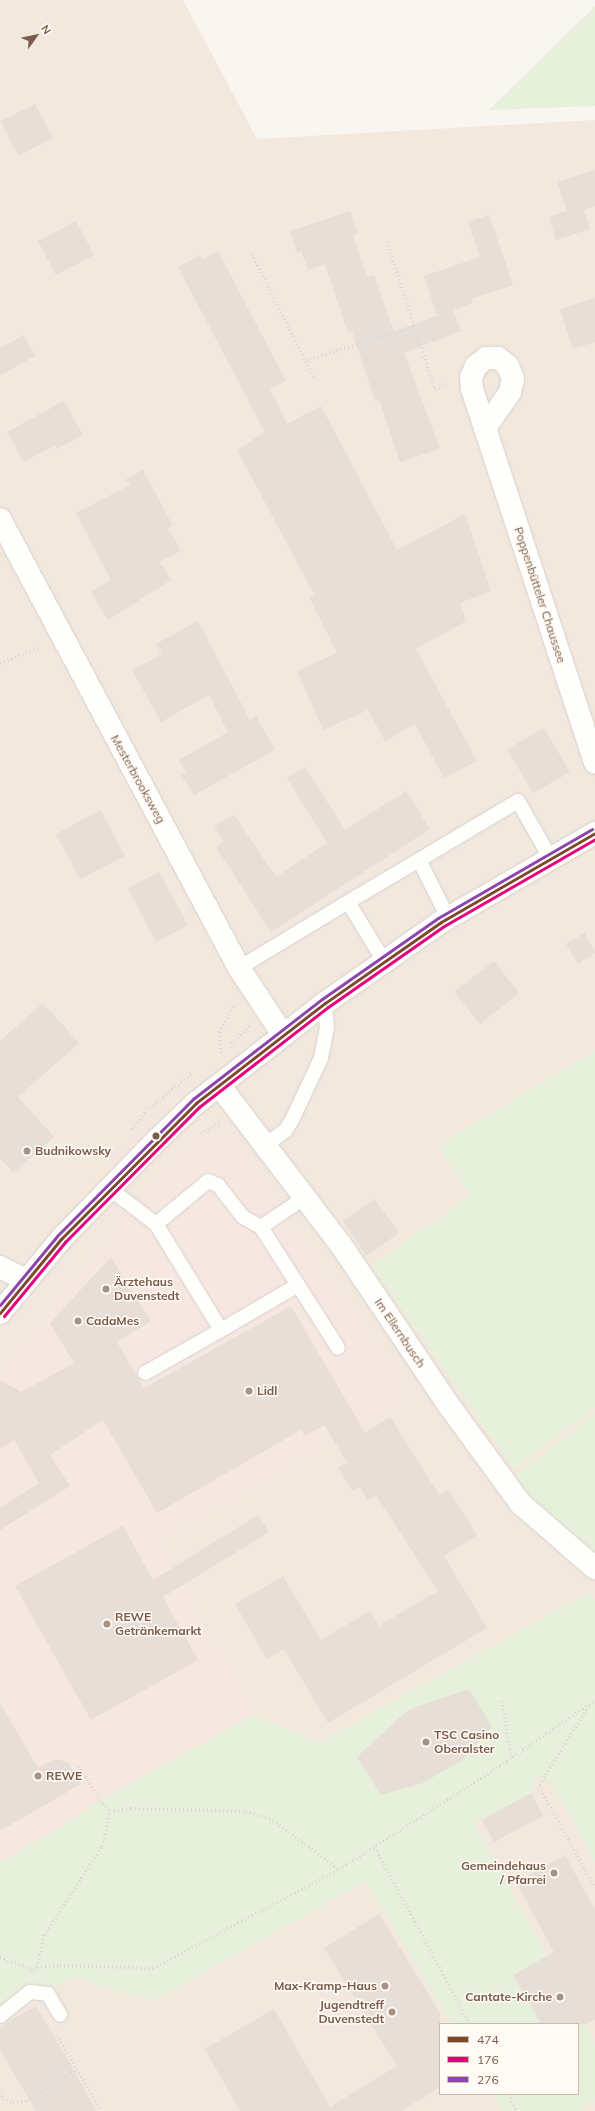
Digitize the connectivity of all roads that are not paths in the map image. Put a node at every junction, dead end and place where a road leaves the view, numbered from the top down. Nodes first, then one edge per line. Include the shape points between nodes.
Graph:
1 (485, 428) junction
2 (0, 519) edge
3 (595, 762) edge
4 (595, 833) edge
5 (551, 859) junction
6 (419, 860) junction
7 (348, 902) junction
8 (448, 918) junction
9 (384, 961) junction
10 (243, 975) junction
11 (325, 1003) junction
12 (283, 1035) junction
13 (227, 1079) junction
14 (264, 1146) junction
15 (110, 1189) junction
16 (304, 1198) junction
17 (156, 1224) junction
18 (261, 1227) junction
19 (0, 1267) edge
20 (25, 1280) junction
21 (298, 1285) junction
22 (0, 1313) edge
23 (221, 1330) junction
24 (338, 1348) dead end
25 (145, 1374) dead end
26 (595, 1568) edge
27 (60, 2015) dead end
28 (0, 2016) edge

1 - 1 street, Poppenbütteler Chaussee via 471,377 476,366 486,358 498,358 508,366 513,379 510,392
1 - 3 street, Poppenbütteler Chaussee
2 - 10 street, Mesterbrooksweg
4 - 5 street
5 - 6 lane via 518,800
5 - 8 street
6 - 7 lane
6 - 8 lane
7 - 9 lane
7 - 10 lane
8 - 9 street
9 - 11 street
10 - 12 street, Mesterbrooksweg
11 - 12 street
11 - 14 lane via 327,1028 321,1058 285,1131
12 - 13 street
13 - 14 street, Im Ellernbusch
13 - 15 street via 180,1118
14 - 16 street, Im Ellernbusch
15 - 17 lane
15 - 20 street
16 - 18 lane
16 - 26 street, Im Ellernbusch via 341,1244 450,1408 521,1504
17 - 18 lane via 208,1181 218,1185 243,1217
17 - 23 lane
18 - 21 lane
19 - 20 street
20 - 22 street
21 - 23 lane
21 - 24 lane
23 - 25 lane
27 - 28 lane via 48,1994 30,1992

